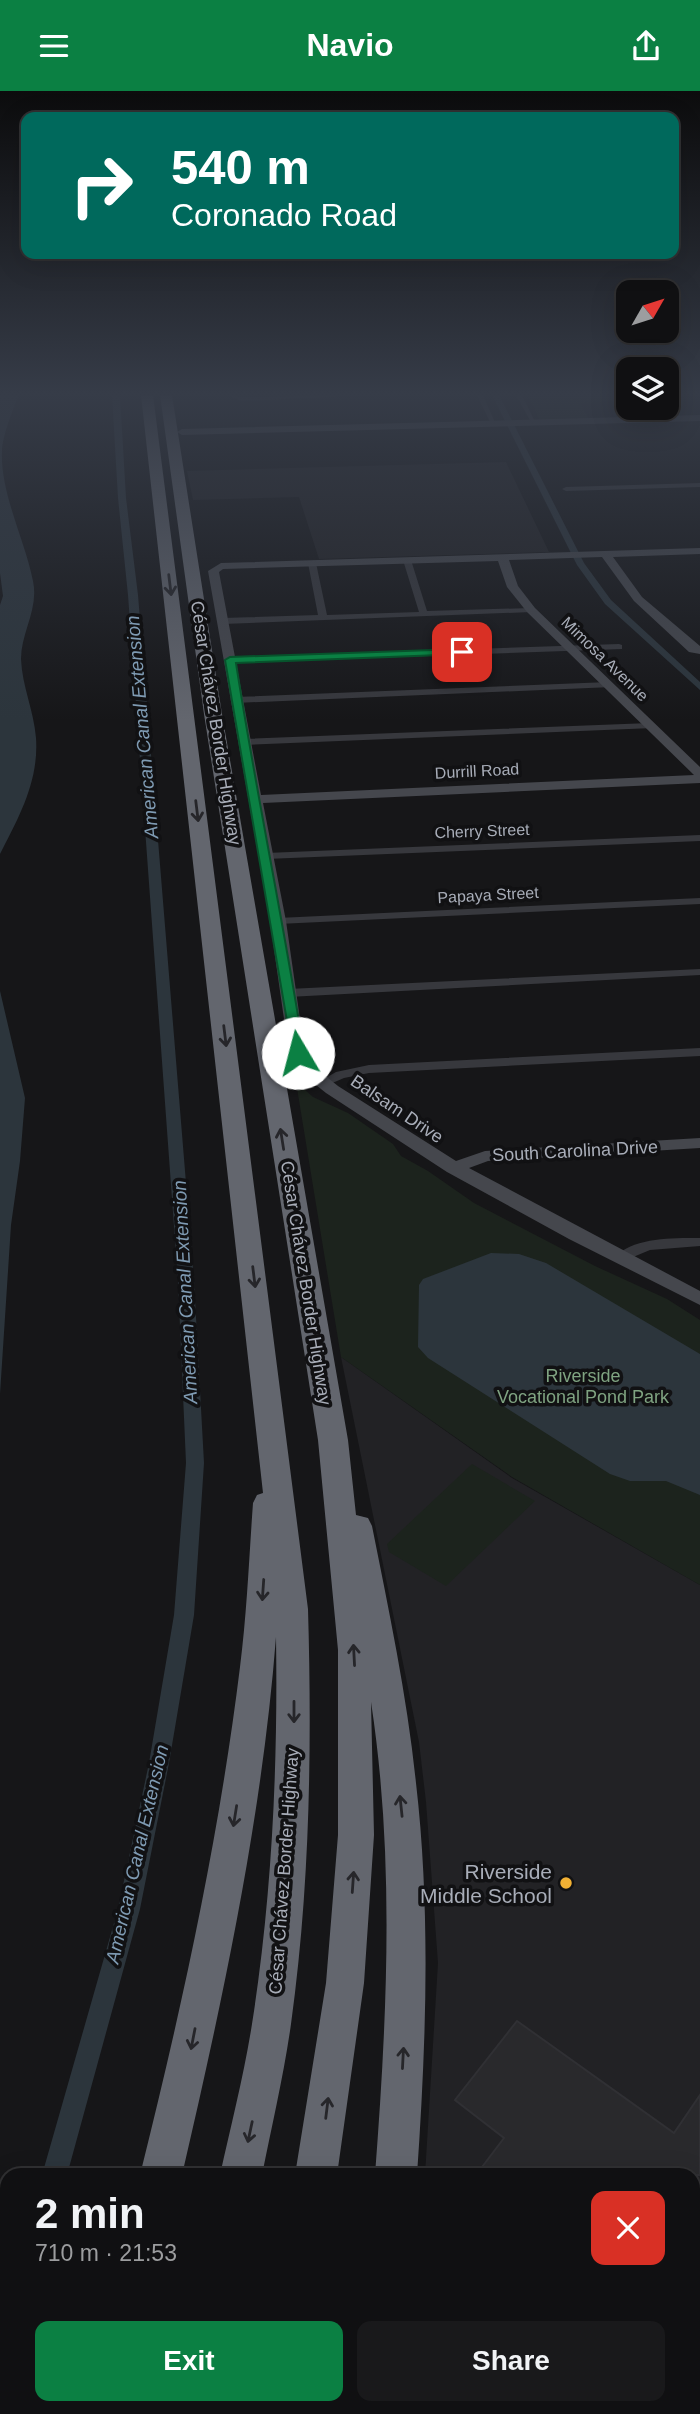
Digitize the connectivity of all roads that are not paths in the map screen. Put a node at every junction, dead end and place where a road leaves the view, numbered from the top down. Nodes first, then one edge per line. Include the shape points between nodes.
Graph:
1 (160, 503) edge
2 (182, 503) edge
3 (700, 551) edge
4 (605, 554) junction
5 (502, 557) junction
6 (407, 560) junction
7 (312, 563) junction
8 (531, 610) junction
9 (424, 614) junction
10 (323, 617) junction
11 (223, 621) junction
12 (619, 647) dead end
13 (573, 649) junction
14 (700, 650) edge
15 (230, 660) junction
16 (609, 685) junction
17 (235, 700) junction
18 (650, 726) junction
19 (243, 742) junction
20 (700, 776) edge
21 (256, 799) junction
22 (700, 838) edge
23 (266, 856) junction
24 (700, 901) edge
25 (278, 921) junction
26 (700, 972) edge
27 (288, 993) junction
28 (700, 1052) edge
29 (323, 1083) junction
30 (700, 1143) edge
31 (453, 1168) junction
32 (700, 1241) edge
33 (621, 1258) junction
34 (700, 1299) edge
35 (272, 1424) junction
36 (332, 1440) junction
37 (163, 2168) edge
38 (242, 2168) edge
39 (317, 2168) edge
40 (396, 2168) edge

1 -> 35 highway, César Chávez Border Highway
36 -> 2 highway, César Chávez Border Highway
3 - 4 street
4 - 5 street
4 - 14 street via 638,599 693,649
5 - 6 street
5 - 8 street, Mimosa Avenue via 513,587
6 - 7 street
6 - 9 street
7 - 10 street
7 - 11 street, Balsam Drive via 216,567
8 - 9 street
8 - 13 street, Mimosa Avenue
9 - 10 street
10 - 11 street
11 - 15 street, Balsam Drive
12 - 13 street
13 - 15 street
13 - 16 street, Mimosa Avenue
15 - 17 street, Balsam Drive
16 - 17 street
16 - 18 street, Mimosa Avenue
17 - 19 street, Balsam Drive
18 - 19 street
18 - 20 street, Mimosa Avenue
19 - 21 street, Balsam Drive
20 - 21 street, Durrill Road
21 - 23 street, Balsam Drive
22 - 23 street, Cherry Street
23 - 25 street, Balsam Drive
24 - 25 street, Papaya Street
25 - 27 street, Balsam Drive
26 - 27 street
27 - 29 street, Balsam Drive via 298,1053
28 - 29 street via 369,1069
29 - 31 street, Balsam Drive
30 - 31 street, South Carolina Drive via 485,1156
31 - 33 street, Balsam Drive
32 - 33 street via 639,1247
33 - 34 street, Balsam Drive
35 -> 37 highway via 257,1665 244,1758 191,2051
35 -> 38 highway, César Chávez Border Highway via 292,1609 291,1819 274,2004
39 -> 36 highway, César Chávez Border Highway via 345,1983 356,1835 354,1650
40 -> 36 highway via 404,2040 402,1818 383,1664 355,1511

